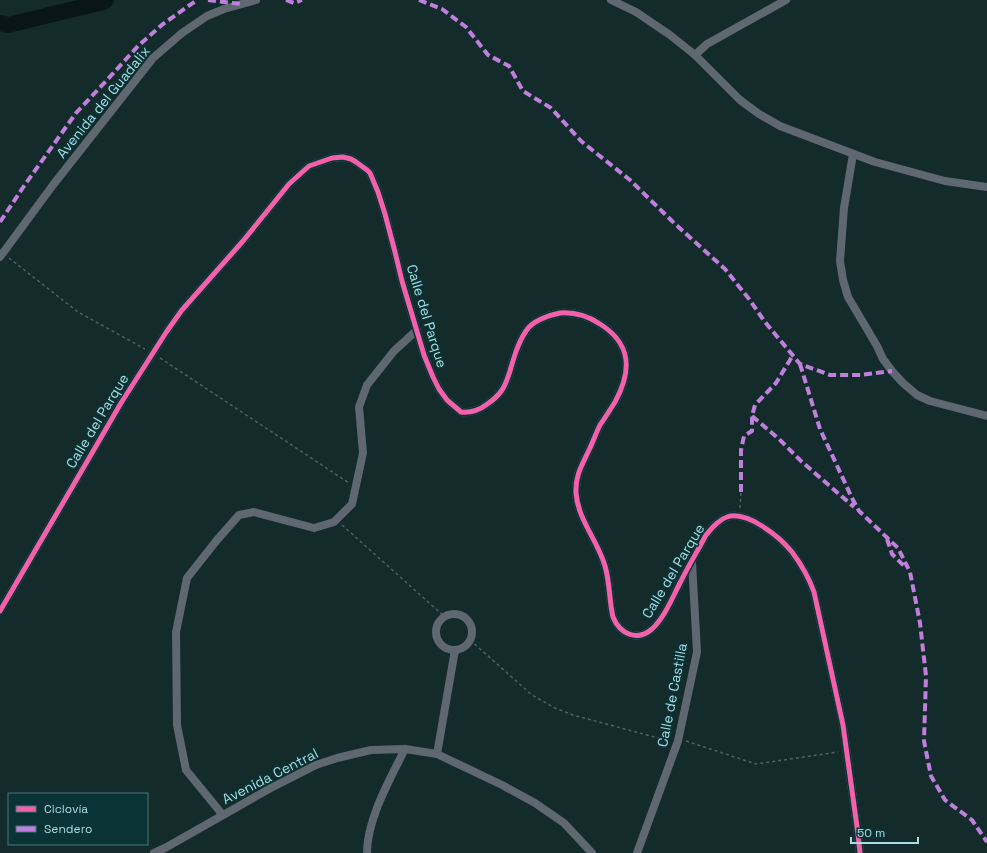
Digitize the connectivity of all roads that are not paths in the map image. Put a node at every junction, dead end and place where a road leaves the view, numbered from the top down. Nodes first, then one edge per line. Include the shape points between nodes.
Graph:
1 (256, 0) edge
2 (612, 0) edge
3 (786, 0) edge
4 (694, 55) junction
5 (854, 154) junction
6 (987, 188) edge
7 (1, 255) edge
8 (417, 330) junction
9 (987, 416) edge
10 (692, 561) junction
11 (0, 611) edge
12 (455, 650) junction
13 (405, 749) junction
14 (437, 754) junction
15 (222, 814) junction
16 (154, 853) edge
17 (367, 853) edge
18 (592, 853) edge
19 (637, 853) edge
20 (860, 853) edge

1 - 7 street, Avenida del Guadalix via 207,16 182,33 154,58
2 - 4 street via 636,12
3 - 4 street via 707,44
4 - 5 street via 740,100 759,114 780,126
5 - 6 street via 945,181
5 - 9 street via 844,208 840,261 848,297 882,359 912,391 930,401
8 - 10 street, Calle del Parque via 433,377 446,400 461,412 474,412 493,400 502,390 526,330 544,317 564,313 578,314 605,327 622,345 627,363 626,376 616,401 582,465 576,494 581,514 605,567 616,624 633,635 644,634 652,629 667,609
8 - 11 street, Calle del Parque via 385,214 367,170 351,159 343,157 309,166 289,184 244,241 182,310 152,353
8 - 15 street via 394,351 367,385 359,407 363,453 352,504 334,522 314,528 254,512 239,515 187,578 176,632 177,725 186,770
10 - 19 street, Calle de Castilla via 697,652 678,741
10 - 20 street, Calle del Parque via 713,526 734,515 752,520 780,540 808,576 814,592 843,725
12 - 12 street via 446,648 439,642 436,634 442,618 450,614 466,618 473,634 470,642
12 - 14 street
13 - 14 street, Avenida Central
13 - 15 street, Avenida Central via 371,750 337,758 302,772
13 - 17 street via 370,827
14 - 18 street, Avenida Central via 535,803 564,823
15 - 16 street, Avenida Central

